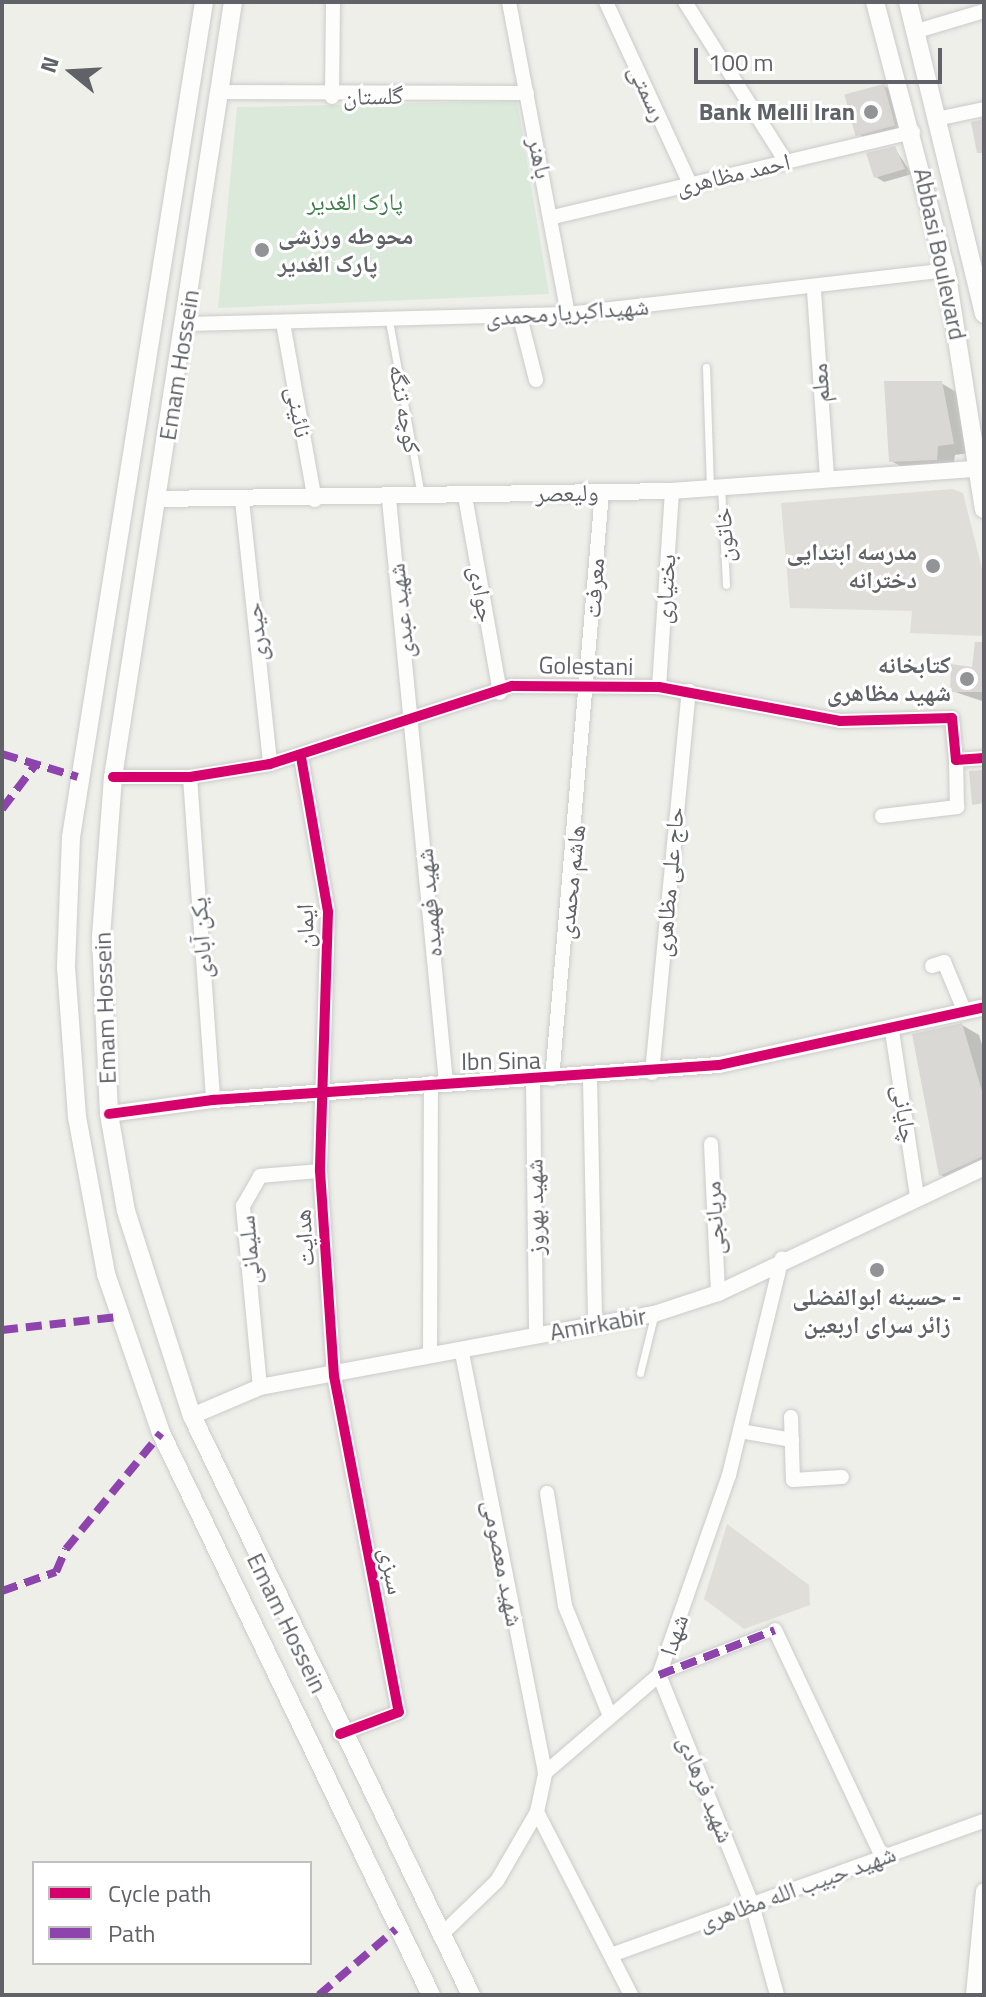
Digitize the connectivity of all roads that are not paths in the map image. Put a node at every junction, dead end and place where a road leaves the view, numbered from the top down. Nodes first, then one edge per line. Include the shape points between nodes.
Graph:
1 (204, 2) edge
2 (233, 2) edge
3 (333, 2) edge
4 (509, 2) edge
5 (606, 2) edge
6 (685, 2) edge
7 (875, 2) edge
8 (908, 2) edge
9 (984, 11) edge
10 (917, 31) junction
11 (219, 92) junction
12 (527, 93) junction
13 (332, 97) junction
14 (984, 109) edge
15 (941, 118) junction
16 (913, 132) junction
17 (786, 162) junction
18 (690, 184) junction
19 (553, 217) junction
20 (946, 270) junction
21 (814, 291) junction
22 (568, 314) junction
23 (984, 314) edge
24 (520, 317) junction
25 (389, 321) junction
26 (283, 323) junction
27 (186, 324) junction
28 (706, 367) dead end
29 (536, 380) dead end
30 (975, 469) junction
31 (827, 476) junction
32 (716, 485) junction
33 (672, 491) junction
34 (602, 492) junction
35 (465, 496) junction
36 (421, 498) junction
37 (157, 499) junction
38 (389, 499) junction
39 (242, 500) junction
40 (315, 500) junction
41 (984, 509) edge
42 (726, 585) dead end
43 (587, 685) junction
44 (659, 687) junction
45 (689, 691) junction
46 (500, 693) junction
47 (413, 724) junction
48 (301, 757) junction
49 (984, 758) edge
50 (956, 760) junction
51 (270, 764) junction
52 (113, 777) junction
53 (190, 777) junction
54 (882, 816) dead end
55 (932, 966) dead end
56 (984, 1007) edge
57 (964, 1010) junction
58 (892, 1031) junction
59 (652, 1073) junction
60 (590, 1078) junction
61 (552, 1079) junction
62 (533, 1080) junction
63 (438, 1082) junction
64 (319, 1097) junction
65 (213, 1100) junction
66 (109, 1114) junction
67 (77, 1117) junction
68 (711, 1144) dead end
69 (984, 1167) edge
70 (320, 1171) junction
71 (917, 1196) junction
72 (782, 1257) junction
73 (718, 1293) junction
74 (654, 1314) junction
75 (595, 1324) junction
76 (536, 1335) junction
77 (462, 1353) junction
78 (430, 1355) junction
79 (640, 1373) dead end
80 (334, 1376) junction
81 (260, 1387) junction
82 (192, 1416) junction
83 (791, 1417) dead end
84 (740, 1431) junction
85 (792, 1440) junction
86 (842, 1477) dead end
87 (547, 1493) dead end
88 (775, 1630) joint
89 (659, 1675) junction
90 (610, 1716) junction
91 (340, 1734) junction
92 (545, 1773) junction
93 (537, 1812) junction
94 (984, 1821) edge
95 (883, 1858) junction
96 (984, 1891) edge
97 (752, 1904) junction
98 (440, 1936) junction
99 (611, 1955) junction
100 (978, 1986) edge
101 (431, 1995) edge
102 (471, 1995) edge
103 (631, 1995) edge
104 (777, 1995) edge

1 - 67 main road, Emam Hossein via 71,837 66,967
2 - 11 main road, Emam Hossein
3 - 13 street
4 - 12 street, باهنر
5 - 18 street, رسمتی
6 - 17 street
7 - 16 main road, Abbasi Boulevard
8 - 10 main road
9 - 10 street
10 - 15 main road
11 - 13 street, گلستان
11 - 27 main road, Emam Hossein
12 - 13 street, گلستان
12 - 19 street, باهنر
14 - 15 street
15 - 23 main road
16 - 17 street, احمد مظاهری
16 - 20 main road, Abbasi Boulevard
17 - 18 street, احمد مظاهری
18 - 19 street, احمد مظاهری
19 - 22 street, باهنر
20 - 21 street, شهیداکبریارمحمدی
20 - 30 main road, Abbasi Boulevard
21 - 22 street, شهیداکبریارمحمدی
21 - 31 street, معلم
22 - 24 street, شهیداکبریارمحمدی
24 - 25 street, شهیداکبریارمحمدی
24 - 29 street
25 - 26 street, شهیداکبریارمحمدی
25 - 36 lane, کوچه تنگه
26 - 27 street, شهیداکبریارمحمدی
26 - 40 street, نائینی
27 - 37 main road, Emam Hossein
28 - 32 lane, خاتون
30 - 31 street, ولیعصر
30 - 41 main road, Abbasi Boulevard
31 - 32 street, ولیعصر
32 - 33 street, ولیعصر
32 - 42 lane, خاتون
33 - 34 street, ولیعصر
33 - 44 street, بختیاری
34 - 35 street, ولیعصر
34 - 43 street, معرفت
35 - 36 street, ولیعصر
35 - 46 street, جوادی
36 - 38 street, ولیعصر
37 - 39 street, ولیعصر
37 - 52 main road, Emam Hossein
38 - 40 street, ولیعصر
38 - 47 street, شهید عبدی
39 - 40 street, ولیعصر
39 - 51 street, حیدری
43 - 44 street, Golestani
43 - 46 street, Golestani via 512,686
43 - 61 street, هاشم محمدی
44 - 45 street, Golestani
45 - 50 street, Golestani via 840,721 952,718
45 - 59 street, حاج علی مظاهری
46 - 47 street, Golestani
47 - 48 street, Golestani
47 - 63 street, شهید فهمیده
48 - 51 street, Golestani
48 - 64 street, ایمان via 328,912
49 - 50 street
50 - 54 street via 957,807
51 - 53 street, Golestani
52 - 53 street, Golestani
52 - 66 main road, Emam Hossein via 101,937
53 - 65 street, یکن آبادی
55 - 57 street via 944,962
56 - 57 street, Ibn Sina
57 - 58 street, Ibn Sina
58 - 59 street, Ibn Sina
58 - 71 street, چایانی
59 - 60 street, Ibn Sina
60 - 61 street, Ibn Sina
60 - 75 street
61 - 62 street, Ibn Sina
62 - 63 street, Ibn Sina
62 - 76 street, شهید بهروز
63 - 64 street, Ibn Sina
63 - 78 street, شهید فهمیده
64 - 65 street, Ibn Sina
64 - 70 street, هدایت
65 - 66 street, Ibn Sina
66 - 67 main road
66 - 82 main road, Emam Hossein via 126,1211
67 - 101 main road, Emam Hossein via 94,1229 161,1433
68 - 73 street, مریانجی
69 - 71 street, Amirkabir
70 - 80 street, هدایت
70 - 81 street, سلیمانی via 260,1176 243,1206
71 - 72 street, Amirkabir
72 - 73 street, Amirkabir
72 - 84 street, شهدا
73 - 74 street, Amirkabir
74 - 75 street, Amirkabir
74 - 79 lane
75 - 76 street, Amirkabir
76 - 77 street, Amirkabir
77 - 78 street, Amirkabir
77 - 92 street, شهید معصومی
78 - 80 street, Amirkabir
80 - 81 street, Amirkabir
80 - 91 street, سبزی via 399,1712
81 - 82 street, Amirkabir
82 - 91 main road, Emam Hossein
83 - 85 street
84 - 85 street
84 - 89 street, شهدا
85 - 86 street via 793,1480
87 - 90 street via 565,1606
88 - 89 street
88 - 95 street
89 - 90 street, شهدا
89 - 97 street, شهید فرهادی
90 - 92 street, شهدا
91 - 98 main road, Emam Hossein
92 - 93 street
93 - 98 street via 497,1881
93 - 99 street
94 - 95 street, شهید حبیب الله مظاهری
95 - 97 street, شهید حبیب الله مظاهری
96 - 100 street
97 - 99 street, شهید حبیب الله مظاهری
97 - 104 street, شهید فرهادی
98 - 102 main road, Emam Hossein
99 - 103 street

